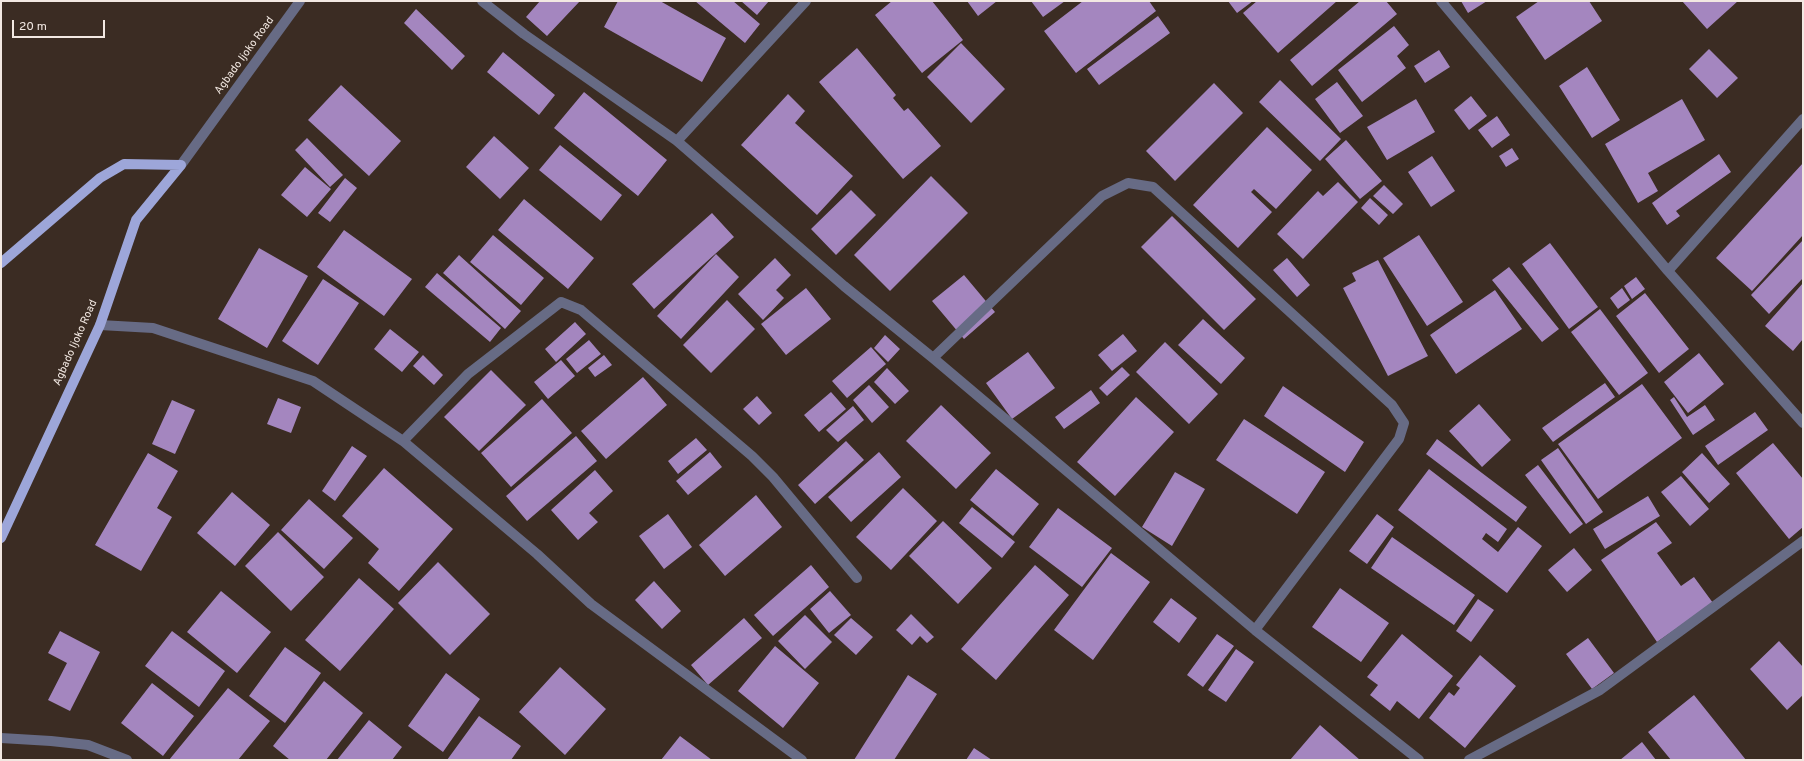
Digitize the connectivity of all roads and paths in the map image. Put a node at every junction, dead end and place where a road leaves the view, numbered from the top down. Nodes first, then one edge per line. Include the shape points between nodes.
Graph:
1 (300, 1) edge
2 (482, 1) edge
3 (806, 1) edge
4 (1441, 1) edge
5 (1803, 119) edge
6 (677, 141) junction
7 (181, 165) junction
8 (1, 263) edge
9 (1668, 271) junction
10 (100, 324) junction
11 (933, 358) junction
12 (1803, 423) edge
13 (403, 441) junction
14 (1, 538) edge
15 (1803, 541) edge
16 (857, 578) dead end
17 (1255, 630) junction
18 (1, 738) edge
19 (127, 760) edge
20 (802, 760) edge
21 (1419, 760) edge
22 (1469, 760) edge

1 - 7 street, Agbado Ijoko Road
2 - 6 street via 524,34
3 - 6 street
4 - 9 street
5 - 9 street
6 - 11 street via 844,286
7 - 8 main road via 124,164 100,178
7 - 10 main road, Agbado Ijoko Road via 136,220
9 - 12 street
10 - 13 street via 153,328 313,381
10 - 14 main road, Agbado Ijoko Road
11 - 17 street
11 - 17 street via 1102,196 1128,183 1153,187 1392,405 1404,423 1399,439
13 - 16 street via 468,374 561,302 581,310 752,456 773,477
13 - 20 street via 537,554 591,604
15 - 22 street via 1600,690
17 - 21 street
18 - 19 street via 88,745

